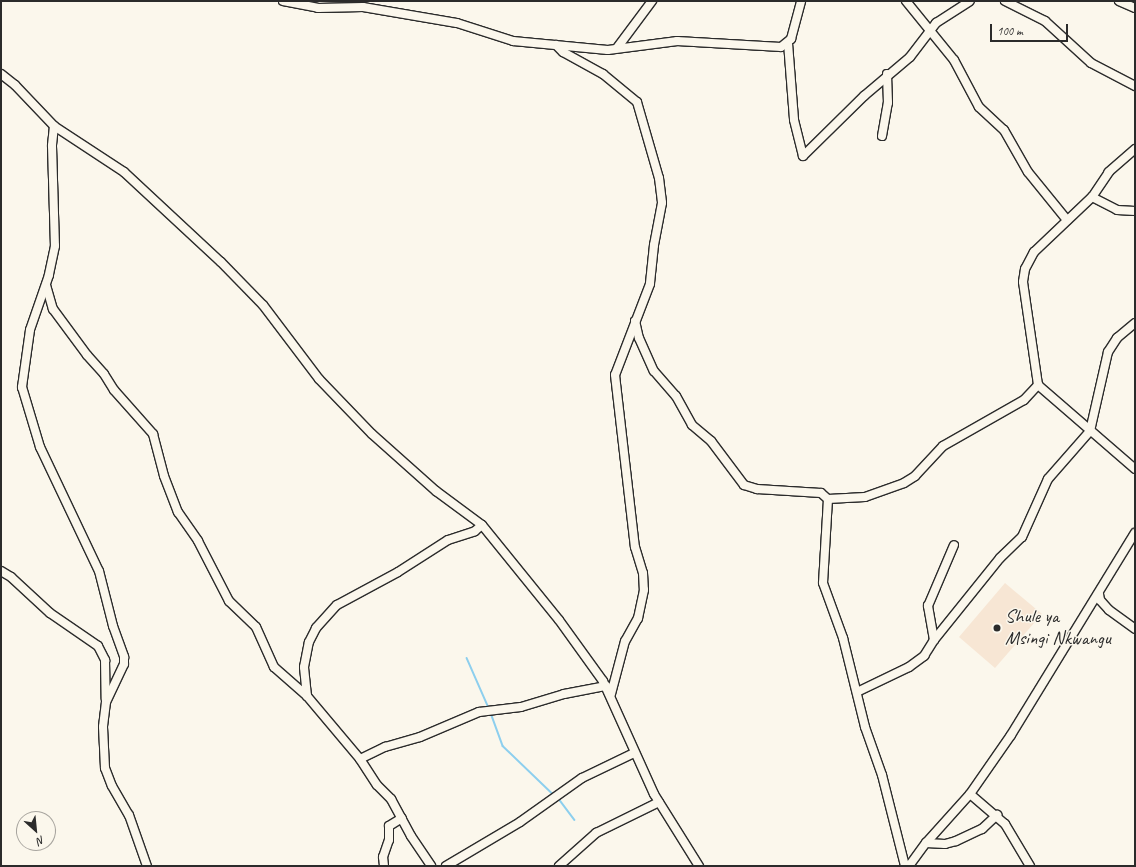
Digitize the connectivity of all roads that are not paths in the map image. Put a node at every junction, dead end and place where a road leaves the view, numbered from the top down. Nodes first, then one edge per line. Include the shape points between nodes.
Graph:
1 (283, 1) edge
2 (652, 1) edge
3 (801, 1) edge
4 (906, 1) edge
5 (970, 1) edge
6 (1007, 1) edge
7 (1119, 1) edge
8 (1135, 8) edge
9 (930, 31) junction
10 (788, 43) junction
11 (556, 45) junction
12 (617, 48) junction
13 (1, 74) edge
14 (887, 74) junction
15 (1135, 86) edge
16 (54, 126) junction
17 (882, 136) dead end
18 (1135, 149) edge
19 (1092, 197) junction
20 (1135, 211) edge
21 (1066, 220) junction
22 (46, 285) junction
23 (635, 321) junction
24 (1135, 323) edge
25 (1038, 385) junction
26 (1090, 431) junction
27 (1135, 469) edge
28 (828, 499) junction
29 (482, 525) junction
30 (1135, 533) edge
31 (954, 545) dead end
32 (1, 571) edge
33 (1099, 594) junction
34 (1135, 629) edge
35 (934, 640) junction
36 (606, 686) junction
37 (857, 692) junction
38 (611, 694) junction
39 (307, 696) junction
40 (106, 702) junction
41 (634, 753) junction
42 (360, 759) junction
43 (970, 794) junction
44 (659, 802) junction
45 (997, 815) junction
46 (402, 818) junction
47 (926, 843) junction
48 (147, 866) edge
49 (384, 866) edge
50 (431, 866) edge
51 (446, 866) edge
52 (560, 866) edge
53 (699, 866) edge
54 (905, 866) edge
55 (909, 866) edge
56 (1030, 866) edge

1 - 11 street via 318,8 363,7 464,25 513,41
2 - 12 street
3 - 10 street
4 - 9 street
5 - 9 street via 942,18
6 - 15 street via 1045,21 1091,63
7 - 8 street
9 - 14 street via 910,57
9 - 21 street via 954,60 979,107 1004,130 1028,172
10 - 12 street via 776,47 743,42 677,41
10 - 14 street via 794,120 803,156
11 - 12 street
11 - 23 street via 632,96 637,102 644,122 659,178 662,203 650,284 644,305
13 - 16 street
14 - 17 street via 888,103
16 - 22 street via 52,146 56,235
16 - 29 street via 141,186 255,296 319,379 372,434 415,473
18 - 19 street via 1109,172
19 - 20 street via 1117,210
19 - 21 street
21 - 25 street via 1034,252 1025,269 1023,282 1027,321
22 - 39 street via 53,309 114,390 153,434 164,476 178,512 198,541 226,595 256,627 274,667
22 - 40 street via 30,330 22,387 40,447 99,571 124,657 124,664
23 - 28 street via 639,338 654,371 676,396 692,425 711,441 744,485 757,489 815,492
23 - 38 street via 614,375 635,547 643,573 644,590 638,618 625,641
24 - 26 street via 1117,338 1108,352
25 - 26 street
25 - 28 street via 1024,400 943,446 915,476 904,483 865,497
26 - 27 street
26 - 35 street via 1048,479 1022,537 1000,558
28 - 37 street via 823,583 844,638
29 - 36 street via 559,620
29 - 39 street via 475,531 448,540 398,572 337,605 316,628 309,642 304,667
30 - 33 street
31 - 35 street via 928,606
32 - 40 street via 17,581 50,613 98,646 105,660
33 - 34 street via 1100,600 1109,610
33 - 43 street via 1011,735
35 - 37 street via 921,660
36 - 38 street
36 - 42 street via 564,694 521,707 479,712
37 - 54 street
38 - 41 street
39 - 42 street
40 - 48 street via 103,727 105,768 129,814
41 - 44 street
41 - 51 street via 605,765 561,791 520,822
42 - 46 street
43 - 45 street
43 - 47 street
44 - 52 street via 596,833
44 - 53 street
45 - 47 street via 982,829 956,841 945,844
45 - 56 street
46 - 49 street via 389,826 389,840 383,857
46 - 50 street
47 - 55 street

